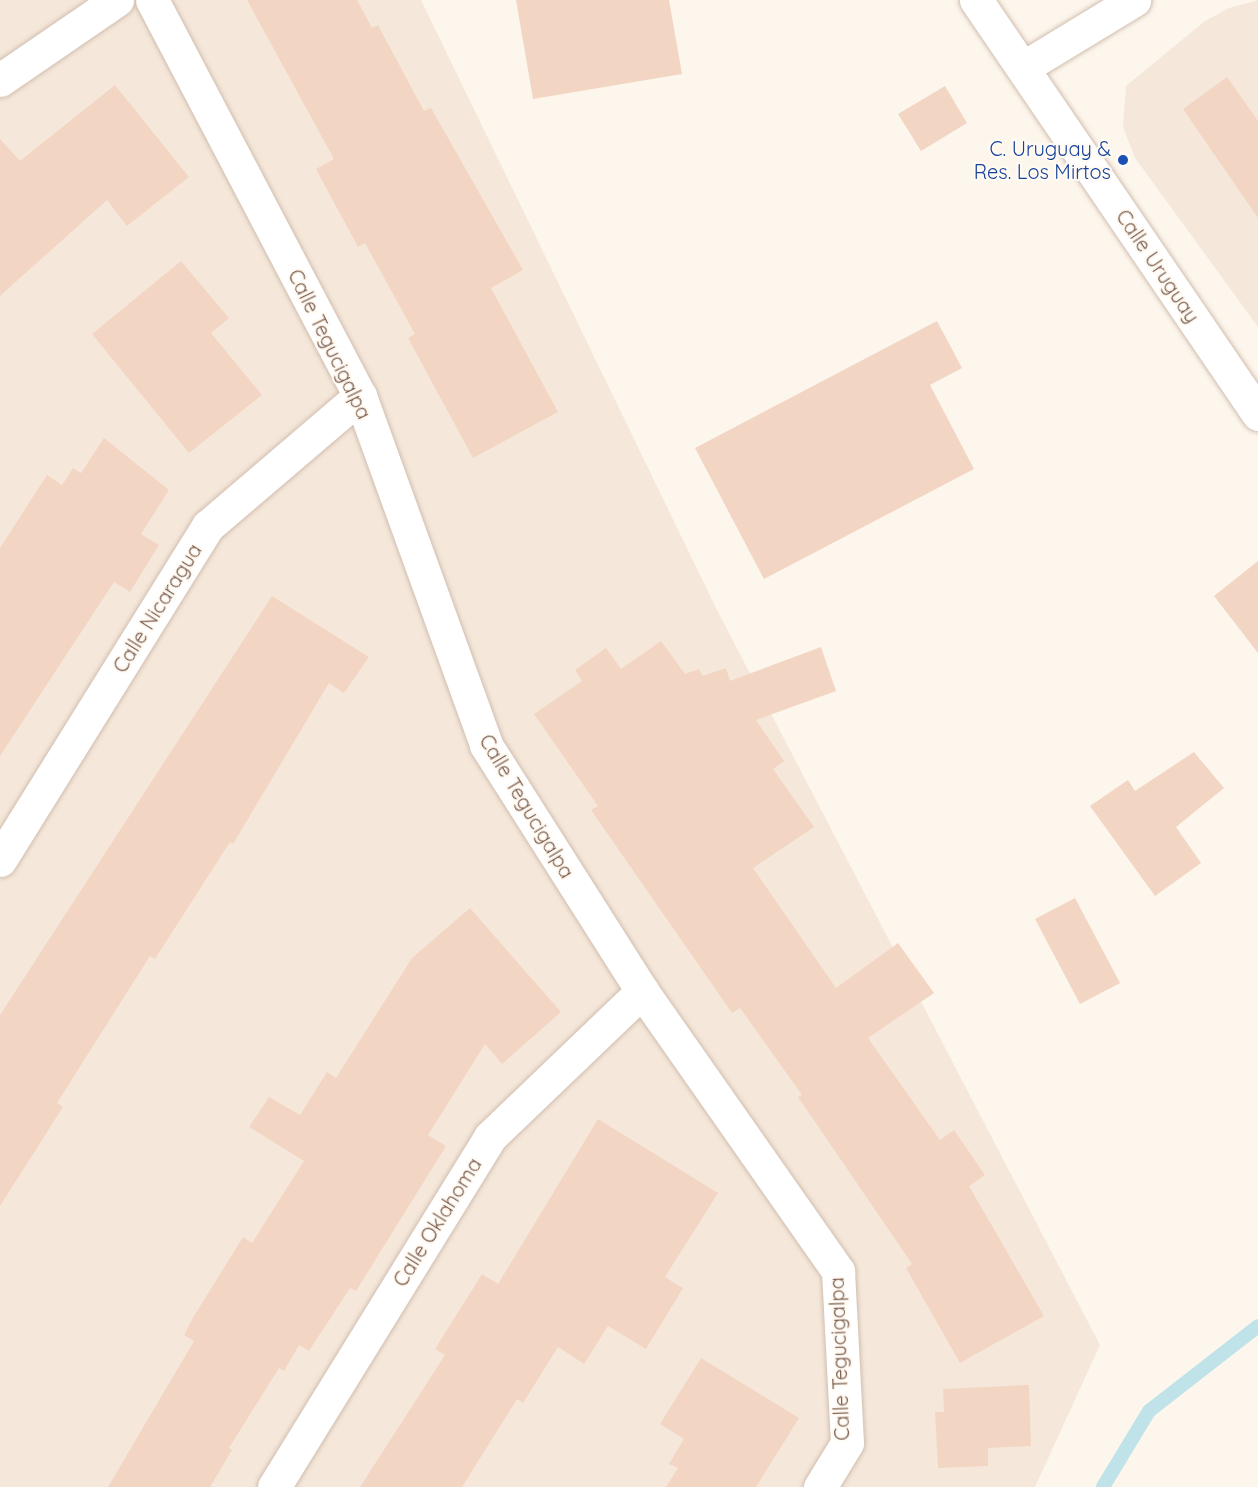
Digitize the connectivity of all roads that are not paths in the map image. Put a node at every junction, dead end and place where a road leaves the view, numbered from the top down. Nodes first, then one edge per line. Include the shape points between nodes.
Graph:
1 (117, 0) edge
2 (153, 0) edge
3 (976, 0) edge
4 (1134, 0) edge
5 (1024, 67) junction
6 (0, 80) edge
7 (360, 396) junction
8 (1258, 414) edge
9 (0, 860) edge
10 (642, 991) junction
11 (274, 1487) edge
12 (820, 1487) edge

1 - 6 street
2 - 7 street, Calle Tegucigalpa
3 - 5 street, Calle Uruguay
4 - 5 street
5 - 8 street, Calle Uruguay
7 - 9 street, Calle Nicaragua via 208,526
7 - 10 street, Calle Tegucigalpa via 486,745
10 - 11 street, Calle Oklahoma via 490,1137
10 - 12 street, Calle Tegucigalpa via 838,1271 847,1443

